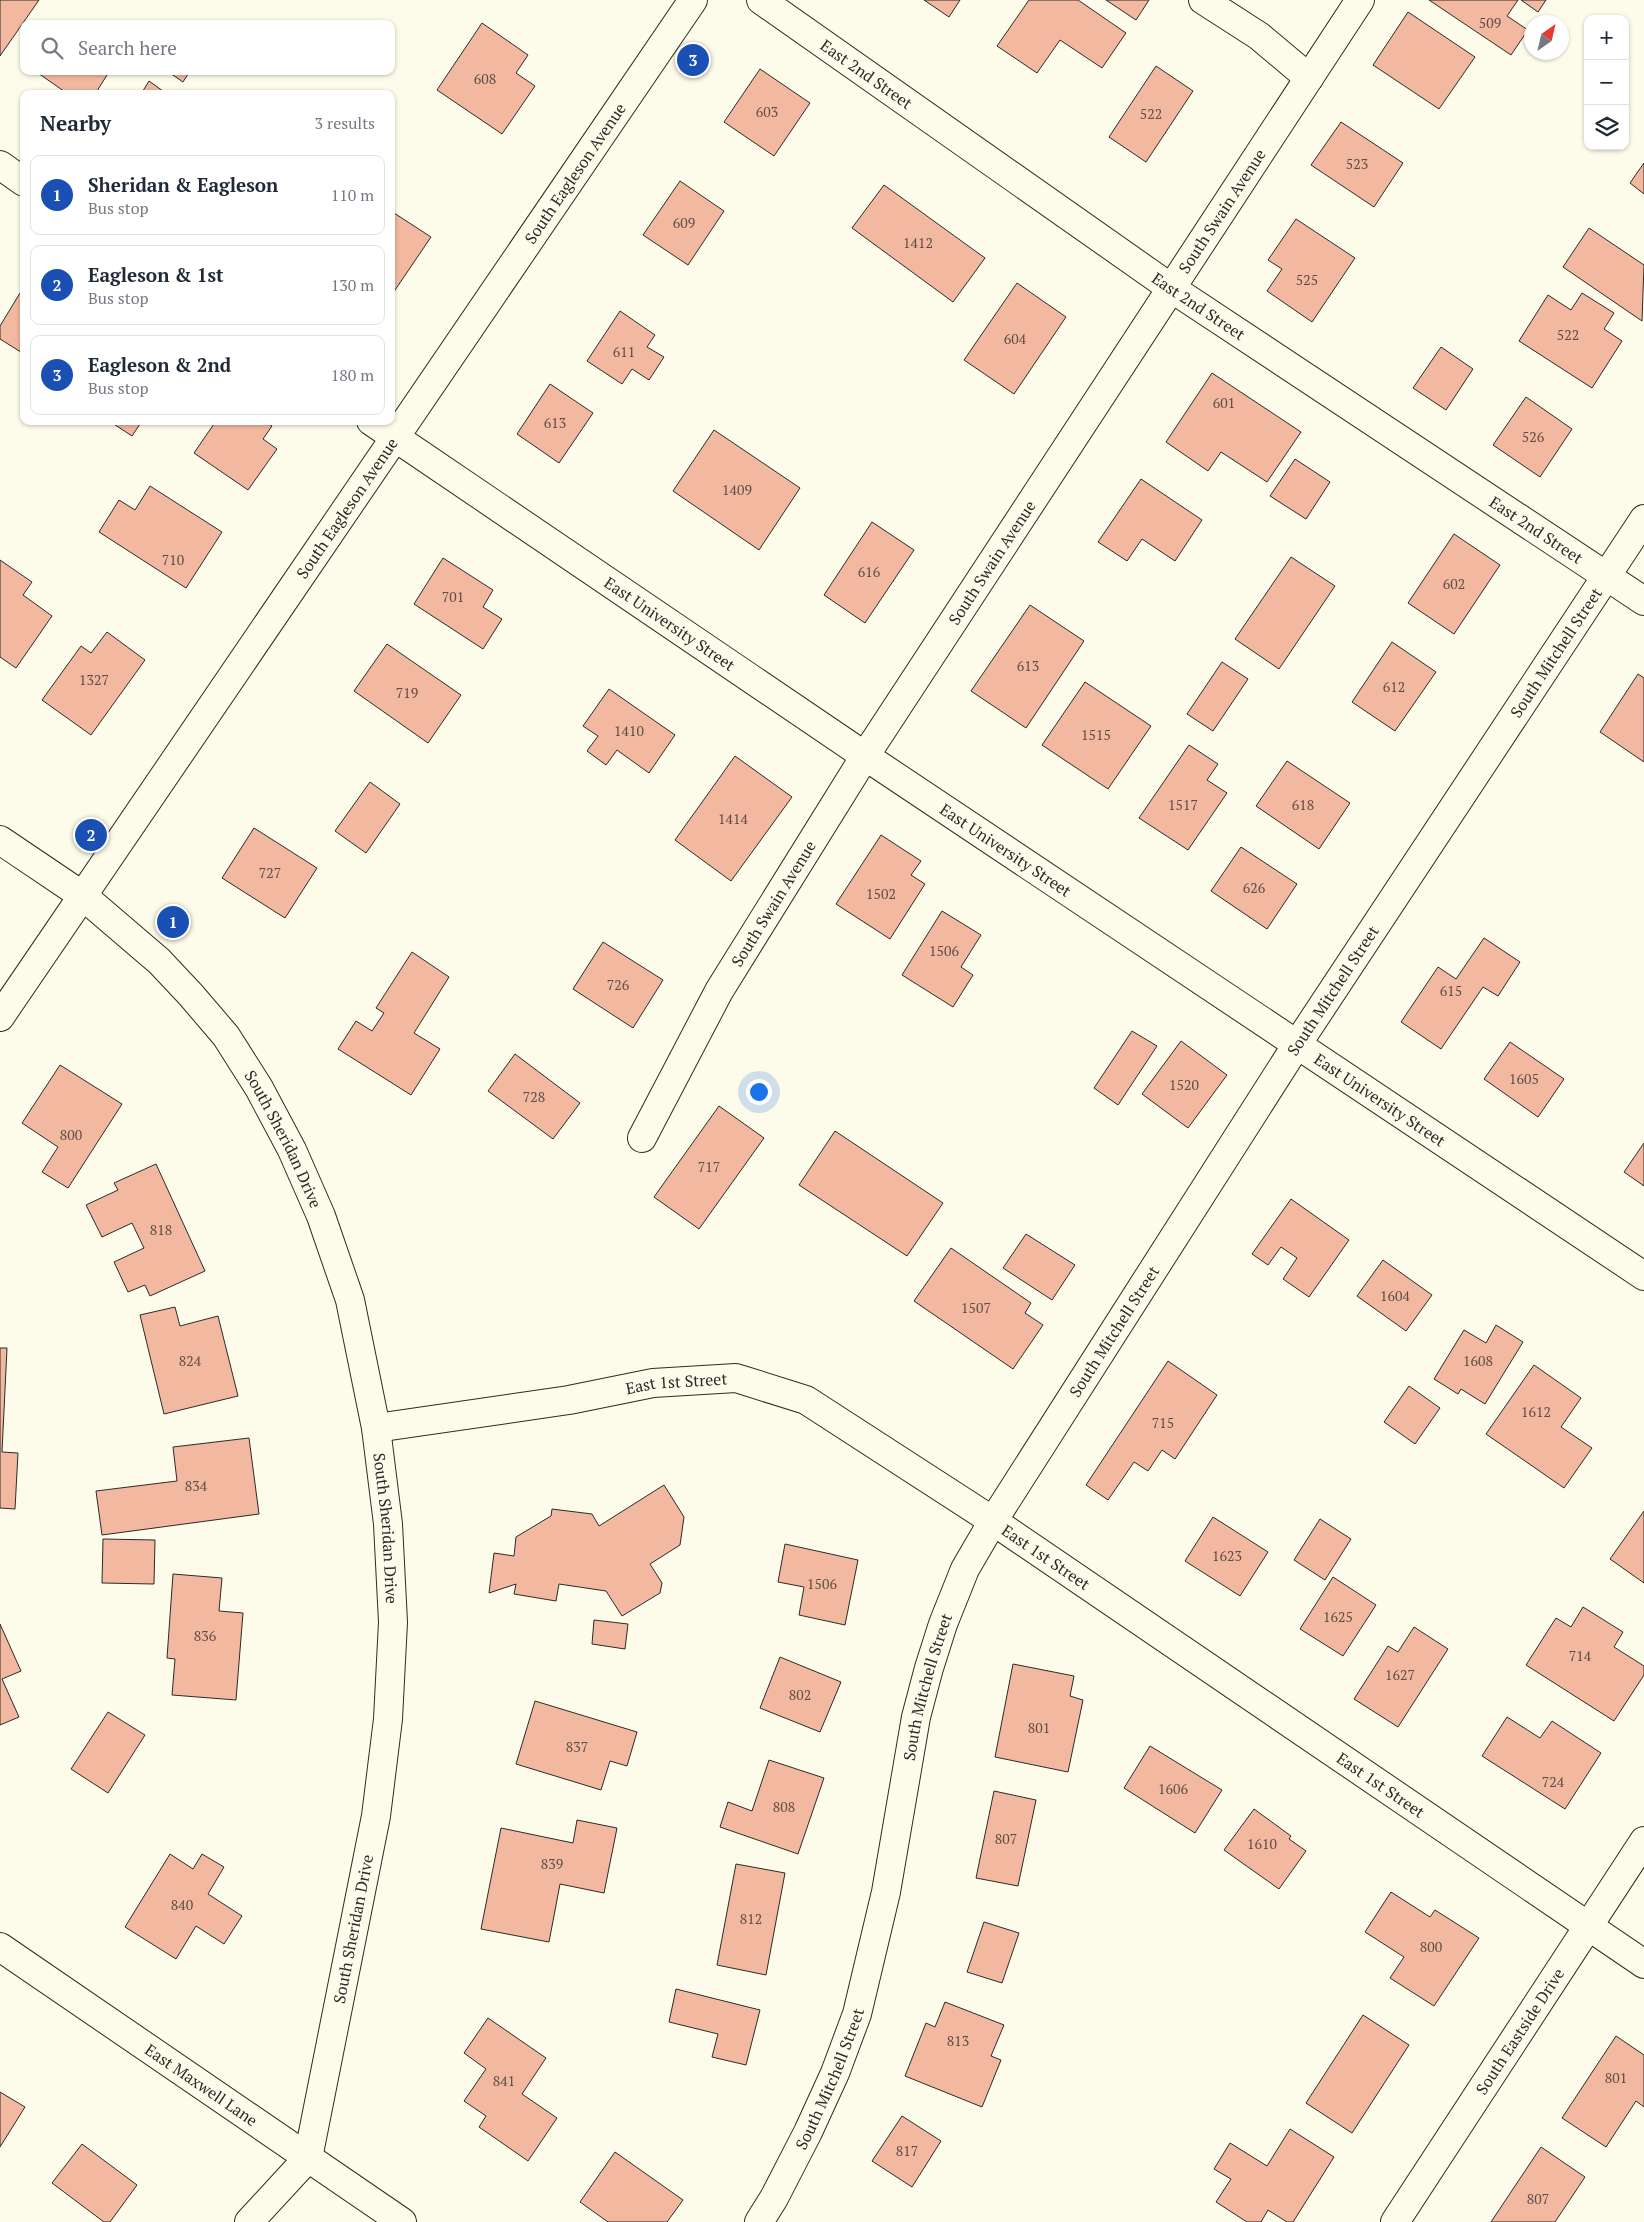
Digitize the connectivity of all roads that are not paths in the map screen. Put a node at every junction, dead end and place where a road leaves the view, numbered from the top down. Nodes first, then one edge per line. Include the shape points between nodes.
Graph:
1 (693, 0) edge
2 (761, 0) edge
3 (1203, 0) edge
4 (1360, 0) edge
5 (1309, 78) junction
6 (0, 165) edge
7 (20, 179) edge
8 (1172, 288) junction
9 (377, 425) edge
10 (396, 438) junction
11 (1644, 519) edge
12 (1606, 576) junction
13 (1644, 602) edge
14 (865, 756) junction
15 (0, 840) edge
16 (83, 896) junction
17 (0, 1016) edge
18 (1296, 1046) junction
19 (642, 1138) dead end
20 (1644, 1276) edge
21 (376, 1428) junction
22 (993, 1521) junction
23 (1644, 1841) edge
24 (1588, 1925) junction
25 (0, 1948) edge
26 (1644, 1964) edge
27 (308, 2158) junction
28 (249, 2222) edge
29 (402, 2222) edge
30 (759, 2222) edge
31 (1395, 2222) edge

1 - 10 street, South Eagleson Avenue
2 - 8 street, East 2nd Street
3 - 5 street via 1259,36
4 - 5 street, South Swain Avenue
5 - 8 street, South Swain Avenue
6 - 7 street
8 - 12 street, East 2nd Street
8 - 14 street, South Swain Avenue
9 - 10 street, East University Street
10 - 14 street, East University Street
10 - 16 street, South Eagleson Avenue
11 - 12 street, South Mitchell Street
12 - 13 street, East 2nd Street
12 - 18 street, South Mitchell Street
14 - 18 street, East University Street
14 - 19 street, South Swain Avenue via 719,991
15 - 16 street
16 - 17 street, South Eagleson Avenue
16 - 21 street, South Sheridan Drive via 158,961 191,995 226,1036 259,1088 292,1150 321,1216 350,1300
18 - 20 street, East University Street
18 - 22 street, South Mitchell Street
21 - 22 street, East 1st Street via 569,1400 652,1382 736,1378 806,1400
21 - 27 street, South Sheridan Drive via 388,1524 392,1612 388,1719 376,1816
22 - 24 street, East 1st Street
22 - 30 street, South Mitchell Street via 965,1569 929,1668 916,1717 886,1892 857,2014 808,2132
23 - 24 street, South Eastside Drive
24 - 26 street, East 1st Street
24 - 31 street, South Eastside Drive
25 - 27 street, East Maxwell Lane
27 - 28 street
27 - 29 street, East Maxwell Lane

